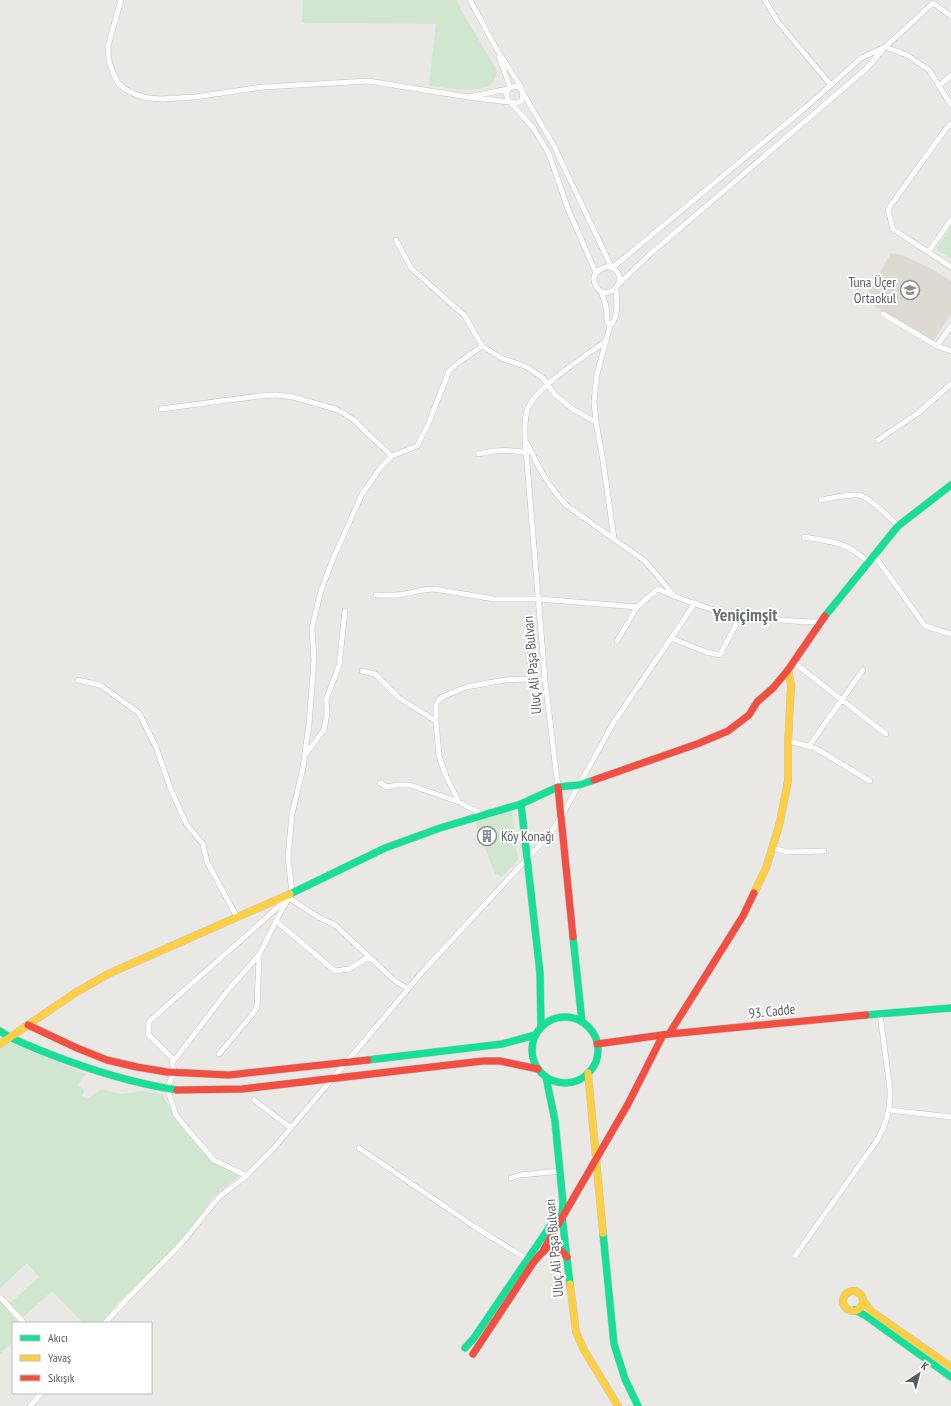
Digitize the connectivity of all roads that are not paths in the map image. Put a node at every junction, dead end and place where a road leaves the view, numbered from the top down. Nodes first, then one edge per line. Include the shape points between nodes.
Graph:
1 (121, 0) edge
2 (470, 0) edge
3 (765, 0) edge
4 (951, 16) edge
5 (885, 47) junction
6 (496, 48) junction
7 (951, 75) edge
8 (830, 84) junction
9 (939, 86) junction
10 (509, 88) junction
11 (523, 92) junction
12 (468, 97) junction
13 (510, 102) junction
14 (951, 105) edge
15 (951, 124) edge
16 (951, 220) edge
17 (396, 240) dead end
18 (928, 252) junction
19 (611, 267) junction
20 (951, 267) edge
21 (596, 273) junction
22 (617, 287) junction
23 (600, 291) junction
24 (883, 314) dead end
25 (610, 326) junction
26 (951, 326) edge
27 (606, 341) junction
28 (482, 346) junction
29 (937, 346) junction
30 (951, 351) edge
31 (548, 384) junction
32 (951, 384) edge
33 (161, 409) dead end
34 (596, 422) junction
35 (525, 439) junction
36 (878, 440) dead end
37 (478, 454) dead end
38 (527, 454) junction
39 (392, 456) junction
40 (951, 485) edge
41 (821, 500) dead end
42 (898, 526) junction
43 (804, 538) dead end
44 (614, 539) junction
45 (874, 555) junction
46 (868, 562) junction
47 (376, 595) dead end
48 (675, 596) junction
49 (539, 600) junction
50 (695, 603) junction
51 (637, 607) junction
52 (345, 611) dead end
53 (740, 615) junction
54 (821, 621) junction
55 (951, 634) edge
56 (672, 638) junction
57 (617, 641) dead end
58 (793, 662) junction
59 (788, 670) junction
60 (863, 670) dead end
61 (362, 671) dead end
62 (78, 680) dead end
63 (545, 680) junction
64 (841, 700) junction
65 (436, 721) junction
66 (886, 734) dead end
67 (789, 741) junction
68 (809, 746) junction
69 (305, 756) junction
70 (870, 781) dead end
71 (380, 783) dead end
72 (579, 785) junction
73 (558, 787) junction
74 (460, 802) junction
75 (521, 804) junction
76 (484, 815) junction
77 (561, 817) junction
78 (772, 848) junction
79 (824, 851) dead end
80 (527, 859) junction
81 (291, 895) junction
82 (236, 917) junction
83 (276, 921) junction
84 (259, 955) junction
85 (369, 957) junction
86 (408, 989) junction
87 (951, 1008) edge
88 (880, 1014) junction
89 (582, 1022) junction
90 (28, 1025) junction
91 (541, 1027) junction
92 (0, 1031) edge
93 (535, 1035) junction
94 (666, 1035) junction
95 (10, 1038) junction
96 (0, 1044) edge
97 (597, 1044) junction
98 (219, 1054) dead end
99 (173, 1062) junction
100 (346, 1063) junction
101 (538, 1069) junction
102 (174, 1073) junction
103 (588, 1073) junction
104 (546, 1077) junction
105 (332, 1079) junction
106 (167, 1088) junction
107 (254, 1100) dead end
108 (889, 1110) junction
109 (951, 1117) edge
110 (291, 1128) junction
111 (359, 1148) dead end
112 (596, 1160) junction
113 (560, 1171) junction
114 (247, 1176) junction
115 (511, 1178) dead end
116 (563, 1203) junction
117 (562, 1217) junction
118 (544, 1249) junction
119 (796, 1256) dead end
120 (568, 1258) junction
121 (530, 1261) junction
122 (0, 1297) edge
123 (863, 1300) junction
124 (855, 1310) junction
125 (23, 1322) edge
126 (106, 1322) edge
127 (465, 1348) dead end
128 (473, 1354) dead end
129 (950, 1366) edge
130 (951, 1377) edge
131 (41, 1394) edge
132 (30, 1406) edge
133 (618, 1406) edge
134 (638, 1406) edge

1 - 12 street via 108,46 109,61 118,83 137,96 162,99 195,97 263,87 368,81
2 - 6 street
3 - 8 street via 778,22
4 - 5 street via 933,3
5 - 8 street via 861,58
5 - 9 street via 907,54 929,70
5 - 22 street via 866,69 649,255
6 - 10 street
6 - 11 street
7 - 9 street
8 - 19 street via 806,107
9 - 14 street
10 - 11 street via 515,86
10 - 12 street
10 - 13 street via 506,94
11 - 13 street via 520,102
11 - 19 street via 553,144
12 - 13 street
13 - 21 street via 534,129 549,154 568,209
15 - 18 street via 888,209 893,230
16 - 18 street
17 - 28 street via 411,268 466,316
18 - 20 street
19 - 21 street via 602,268
19 - 22 street via 620,278
21 - 23 street via 594,281
22 - 23 street via 609,292
22 - 25 street via 617,306 614,322
23 - 25 street
24 - 29 street
25 - 27 street
26 - 29 street
27 - 31 street, Uluç Ali Paşa Bulvarı
27 - 34 street via 597,374 594,402
28 - 31 street via 501,358 527,367
28 - 39 street via 449,372 417,446
29 - 30 street
31 - 34 street via 555,395 574,410
31 - 35 street, Uluç Ali Paşa Bulvarı via 528,407
32 - 36 street via 918,413
33 - 39 street via 259,396 293,397 345,414
34 - 44 street
35 - 38 street, Uluç Ali Paşa Bulvarı
35 - 44 street via 542,475 555,494 566,505
37 - 38 street via 505,450
38 - 49 street, Uluç Ali Paşa Bulvarı
39 - 69 street via 362,494 320,594 312,628 314,661
40 - 42 street
41 - 42 street via 860,495 883,511
42 - 45 street
43 - 46 street via 843,544 858,552
44 - 48 street via 645,561
45 - 46 street
45 - 55 street via 925,626
46 - 54 street
47 - 49 street via 406,594 434,589 494,599
48 - 50 street
48 - 51 street via 658,589
49 - 51 street
49 - 63 street, Uluç Ali Paşa Bulvarı
50 - 53 street via 720,612
50 - 56 street
51 - 57 street
52 - 69 street via 339,666 326,700 324,730
53 - 54 street
53 - 56 street via 720,655
54 - 58 street
56 - 72 street via 614,722
58 - 59 street
58 - 64 street
59 - 67 street via 791,685
59 - 72 street via 757,702 749,715 728,731
60 - 64 street
61 - 65 street via 375,674 399,698
62 - 82 street via 100,685 139,713 156,747 187,825 203,844 207,862
63 - 65 street via 505,680 466,687 438,701
63 - 73 street, Uluç Ali Paşa Bulvarı
64 - 66 street
64 - 68 street
65 - 74 street via 439,756
67 - 68 street
67 - 78 street via 788,781
68 - 70 street
69 - 81 street via 292,814 288,857
71 - 74 street via 387,788 410,785
72 - 73 street
72 - 77 street
73 - 75 street
73 - 77 street, Uluç Ali Paşa Bulvarı
74 - 76 street
75 - 76 street
75 - 80 street
76 - 81 street via 385,848
77 - 80 street
77 - 89 street, Uluç Ali Paşa Bulvarı
78 - 79 street via 788,852
78 - 94 street via 766,868 743,916
80 - 86 street
80 - 91 street via 540,973
81 - 82 street
81 - 83 street
81 - 85 street via 318,917 335,925
81 - 99 street via 149,1022 148,1034
82 - 90 street via 108,974
83 - 84 street
83 - 85 street via 335,971 349,969
84 - 98 street via 257,1007
84 - 99 street via 228,990
85 - 86 street
86 - 100 street
87 - 88 street, 93. Cadde
88 - 94 street, 93. Cadde
88 - 108 street via 890,1089
89 - 91 street via 560,1017
89 - 97 street via 590,1029
90 - 95 street
90 - 102 street via 72,1047 108,1060
91 - 93 street
92 - 95 street
93 - 100 street via 502,1044
93 - 101 street via 532,1055
94 - 97 street, 93. Cadde
94 - 112 street
95 - 96 street
95 - 106 street via 110,1076
97 - 103 street via 596,1059
99 - 102 street
100 - 102 street via 229,1075
100 - 105 street
101 - 104 street
101 - 105 street via 500,1061 483,1061
102 - 106 street
103 - 104 street via 580,1079 565,1083
103 - 112 street
104 - 113 street, Uluç Ali Paşa Bulvarı via 555,1121
105 - 106 street via 242,1089
105 - 110 street
106 - 114 street via 176,1114 214,1160
107 - 110 street
108 - 109 street
108 - 119 street via 887,1121 878,1139
110 - 114 street
111 - 121 street
112 - 117 street
112 - 134 street via 614,1344 625,1379
113 - 115 street
113 - 116 street, Uluç Ali Paşa Bulvarı
114 - 126 street via 219,1197 181,1244
116 - 117 street, Uluç Ali Paşa Bulvarı
116 - 121 street
117 - 118 street
117 - 120 street, Uluç Ali Paşa Bulvarı
118 - 120 street via 549,1246 560,1248
118 - 121 street
120 - 133 street, Uluç Ali Paşa Bulvarı via 576,1332
121 - 127 street
121 - 128 street
122 - 125 street
123 - 124 street via 862,1305
123 - 124 street via 855,1291 846,1294 844,1306 849,1310
123 - 129 street via 871,1311
124 - 130 street
131 - 132 street

